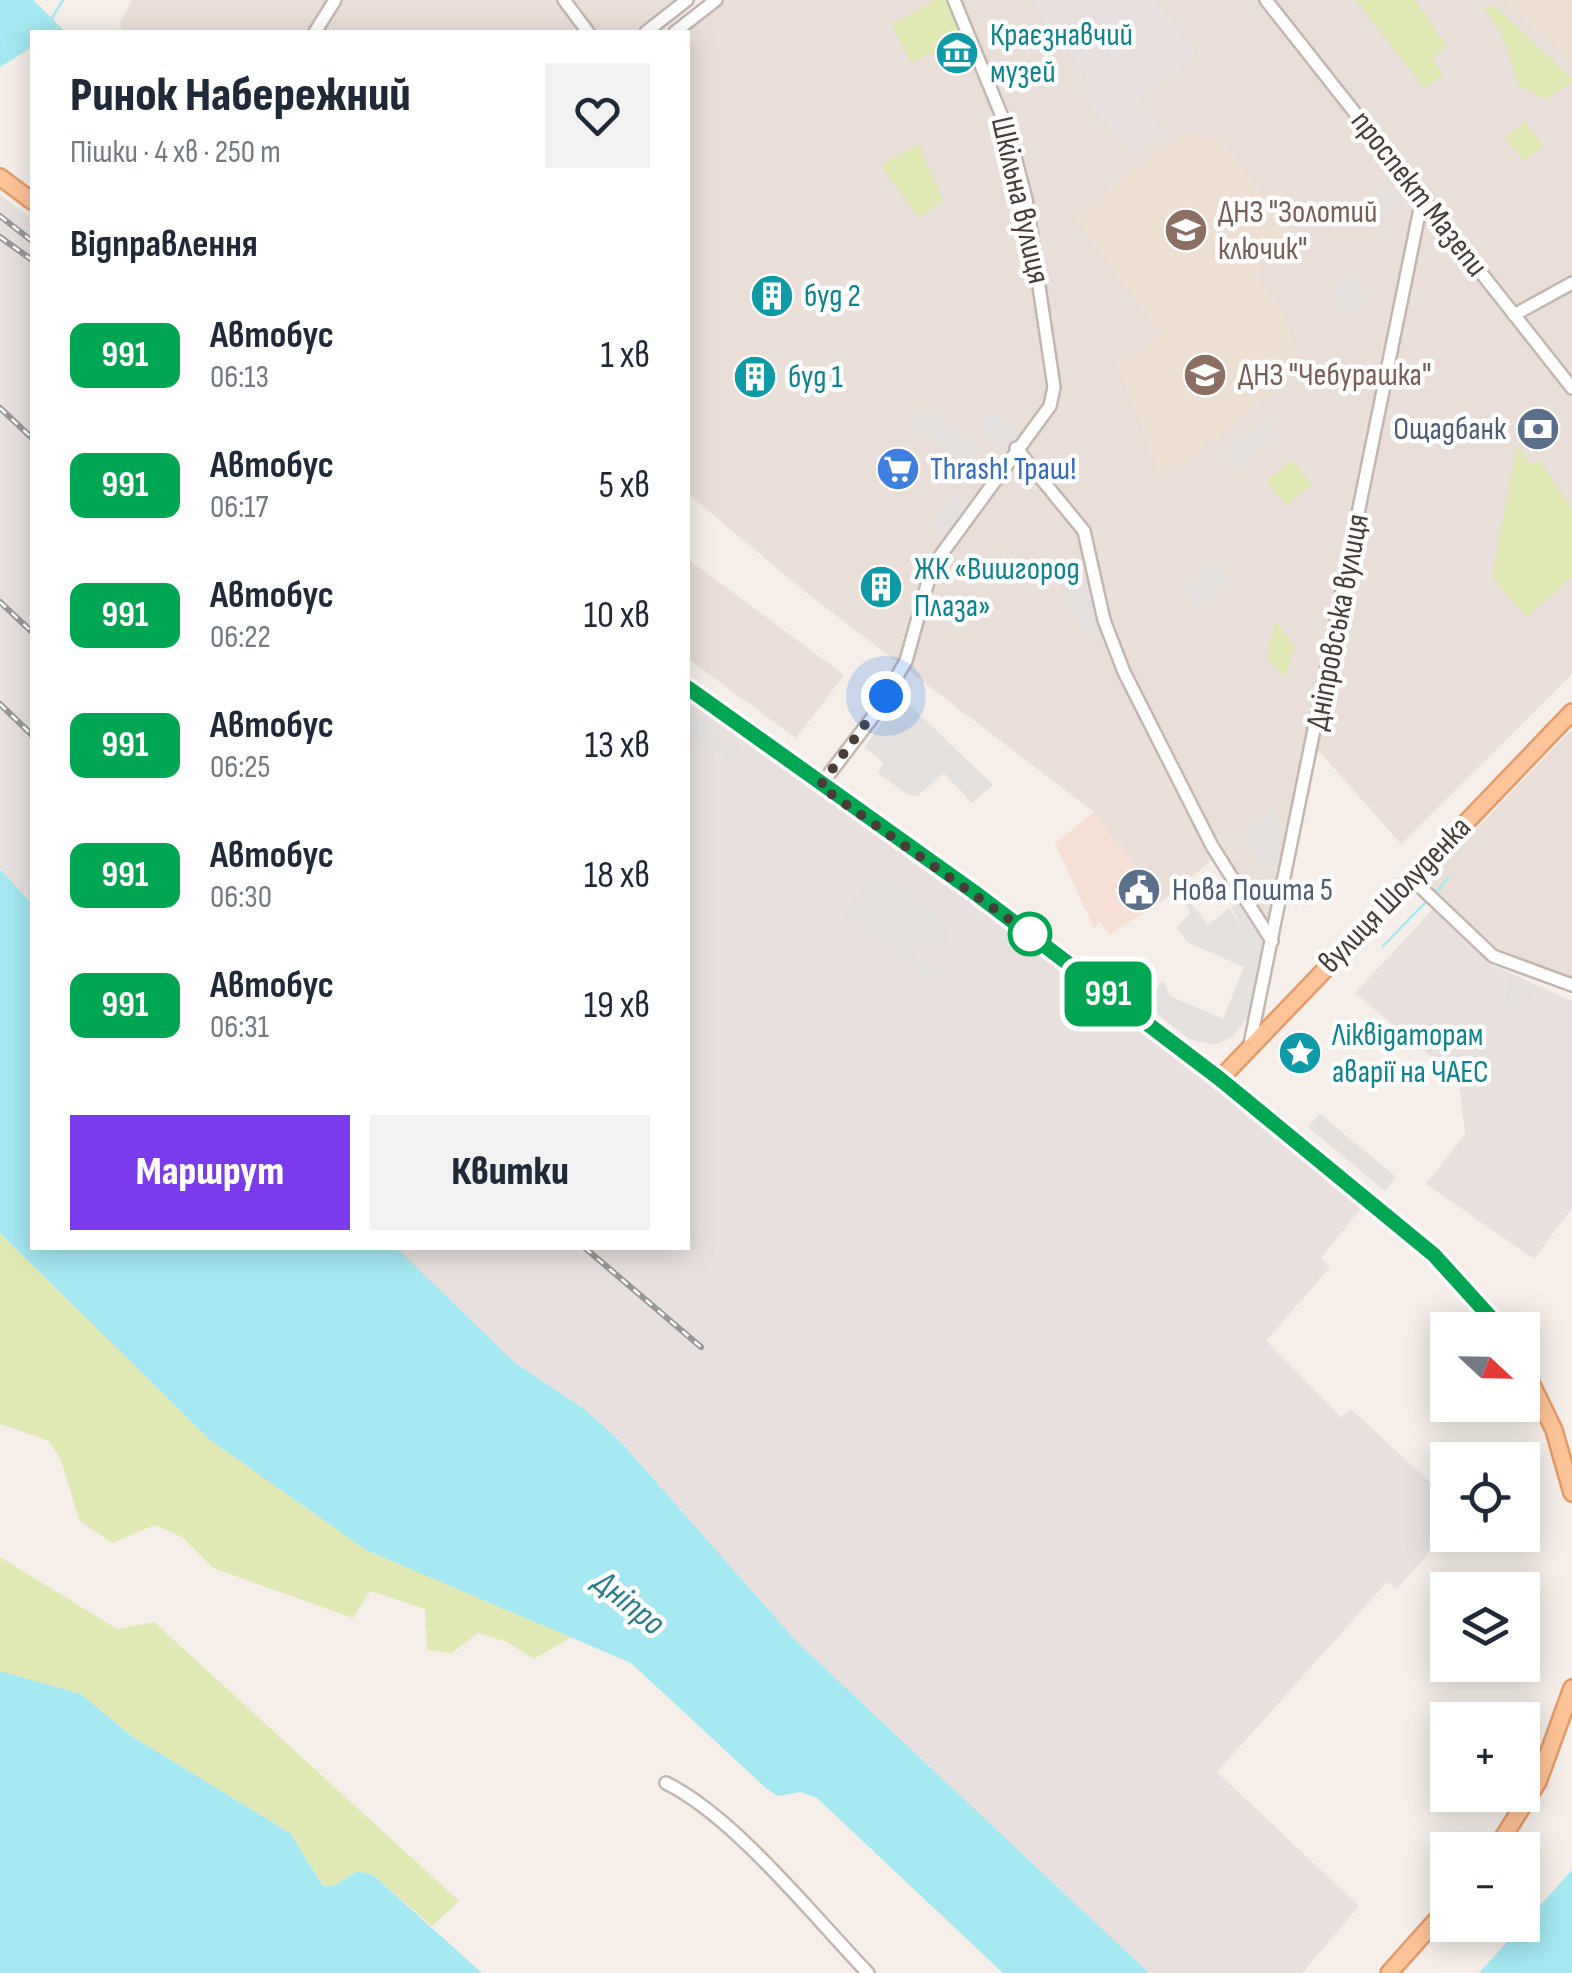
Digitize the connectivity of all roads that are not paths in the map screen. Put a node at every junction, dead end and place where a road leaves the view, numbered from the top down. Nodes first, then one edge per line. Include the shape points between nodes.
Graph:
1 (335, 0) edge
2 (564, 0) edge
3 (687, 0) edge
4 (716, 0) edge
5 (954, 0) edge
6 (1266, 0) edge
7 (317, 30) edge
8 (586, 30) edge
9 (649, 30) edge
10 (678, 30) edge
11 (0, 177) edge
12 (30, 199) edge
13 (1422, 199) junction
14 (1572, 284) edge
15 (1514, 315) junction
16 (1572, 388) edge
17 (1016, 448) junction
18 (690, 689) edge
19 (1572, 712) edge
20 (820, 786) junction
21 (1411, 878) junction
22 (1273, 945) junction
23 (1572, 985) edge
24 (1250, 1044) junction
25 (1220, 1079) junction
26 (1486, 1312) edge
27 (1540, 1401) edge
28 (1572, 1493) edge
29 (1572, 1688) edge
30 (666, 1783) dead end
31 (1506, 1832) edge
32 (1430, 1927) edge
33 (868, 1973) edge
34 (1388, 1973) edge

1 - 7 street
2 - 8 street
3 - 9 street
4 - 10 street
5 - 17 street, Шкільна вулиця via 1008,132 1026,200 1054,387 1050,406
6 - 13 street, проспект Мазепи
11 - 12 main road
13 - 15 street, проспект Мазепи
13 - 22 street, Дніпровська вулиця
14 - 15 street
15 - 16 street, проспект Мазепи
17 - 20 street via 932,567 906,661
17 - 22 street via 1084,531 1104,620 1124,672 1212,846
18 - 20 main road
19 - 21 main road, вулиця Шолуденка
20 - 25 main road via 974,892
21 - 23 street via 1493,956
21 - 24 main road, вулиця Шолуденка
22 - 24 street, Дніпровська вулиця
24 - 25 main road, вулиця Шолуденка
25 - 26 main road via 1434,1255
27 - 28 main road
29 - 31 main road via 1538,1782
30 - 33 street via 689,1794
32 - 34 main road

